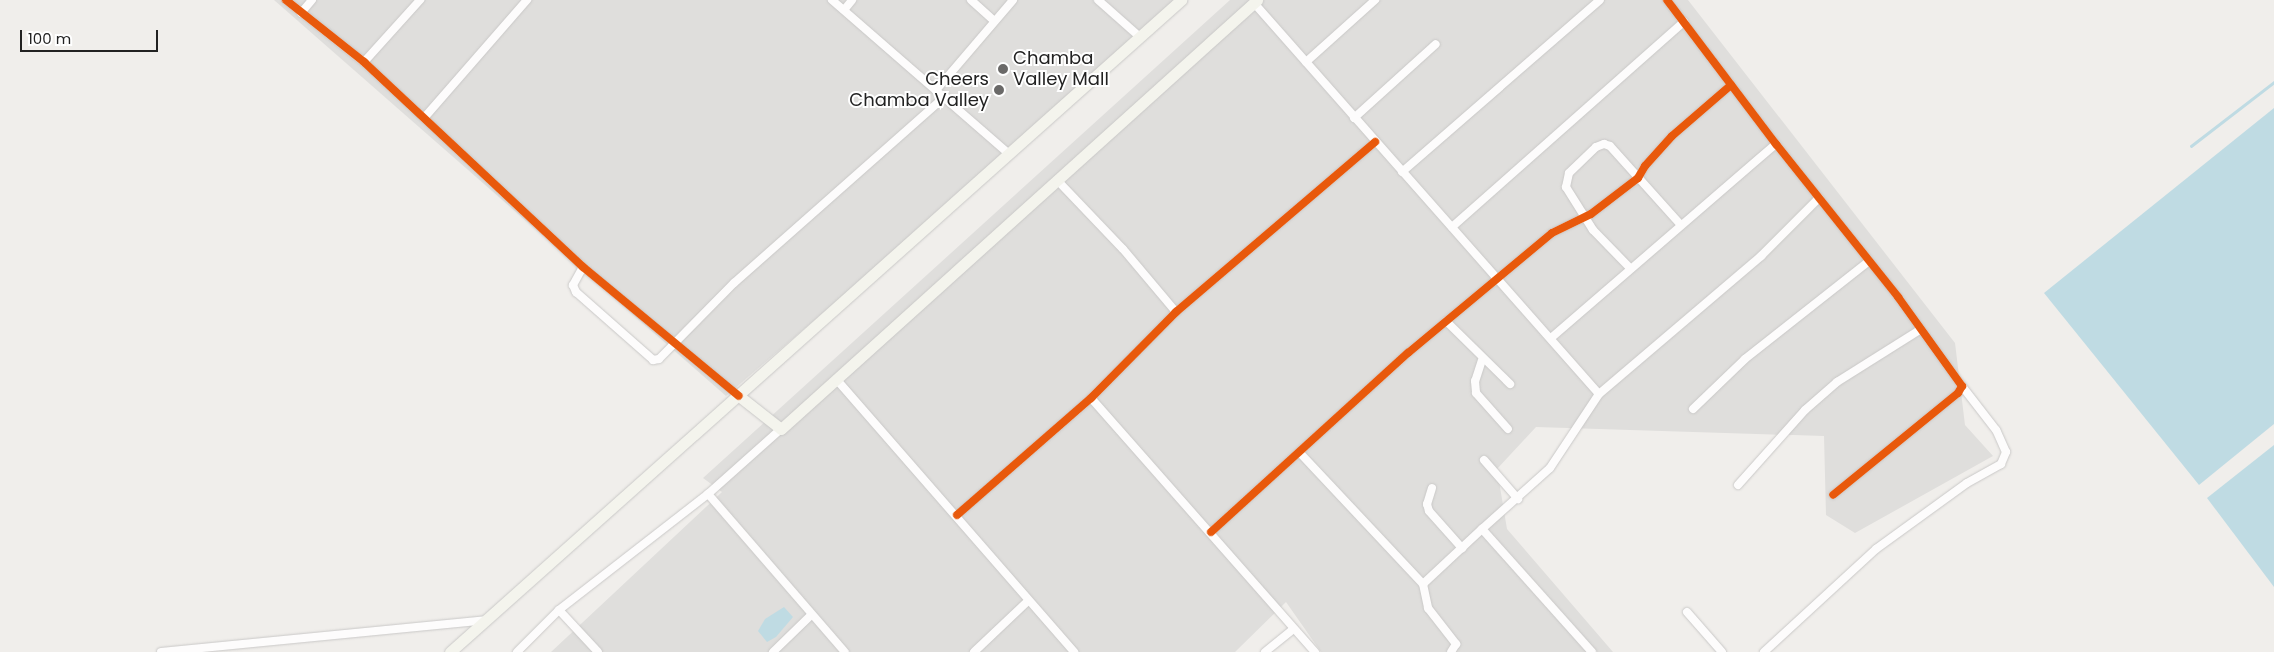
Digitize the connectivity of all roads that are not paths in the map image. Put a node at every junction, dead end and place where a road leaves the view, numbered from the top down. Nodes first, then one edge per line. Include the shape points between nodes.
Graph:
1 (286, 0) edge
2 (312, 0) edge
3 (420, 0) edge
4 (527, 0) edge
5 (832, 0) edge
6 (852, 0) edge
7 (971, 0) edge
8 (1013, 0) edge
9 (1098, 0) edge
10 (1181, 0) edge
11 (1375, 0) edge
12 (1600, 0) edge
13 (1668, 0) edge
14 (1255, 1) edge
15 (844, 10) junction
16 (301, 12) junction
17 (994, 21) junction
18 (1684, 22) junction
19 (1140, 37) junction
20 (1436, 44) dead end
21 (364, 62) junction
22 (1306, 62) junction
23 (1731, 85) junction
24 (937, 89) junction
25 (945, 96) junction
26 (424, 118) junction
27 (1354, 118) junction
28 (1375, 142) junction
29 (1776, 144) junction
30 (1009, 154) junction
31 (1402, 172) junction
32 (1638, 178) junction
33 (1058, 180) junction
34 (1819, 198) junction
35 (1584, 218) junction
36 (1680, 225) junction
37 (1452, 227) junction
38 (1869, 260) junction
39 (583, 268) junction
40 (1630, 268) junction
41 (1498, 280) junction
42 (1176, 312) junction
43 (1446, 322) junction
44 (1921, 328) junction
45 (1551, 338) junction
46 (676, 342) junction
47 (1482, 360) junction
48 (837, 380) junction
49 (1510, 384) dead end
50 (1962, 386) junction
51 (1599, 394) junction
52 (739, 396) junction
53 (1091, 398) junction
54 (1693, 409) dead end
55 (781, 429) junction
56 (1508, 429) dead end
57 (1300, 453) junction
58 (1484, 460) dead end
59 (1738, 485) dead end
60 (1432, 488) dead end
61 (708, 494) junction
62 (1833, 495) dead end
63 (1518, 499) junction
64 (957, 515) junction
65 (1482, 529) junction
66 (1211, 532) junction
67 (1462, 548) junction
68 (1423, 584) junction
69 (1028, 601) junction
70 (559, 610) junction
71 (1687, 612) dead end
72 (811, 615) junction
73 (485, 620) junction
74 (1293, 628) junction
75 (161, 652) edge
76 (450, 652) edge
77 (517, 652) edge
78 (598, 652) edge
79 (773, 652) edge
80 (845, 652) edge
81 (974, 652) edge
82 (1074, 652) edge
83 (1265, 652) edge
84 (1315, 652) edge
85 (1451, 652) edge
86 (1592, 652) edge
87 (1722, 652) edge
88 (1764, 652) edge

1 - 16 street
2 - 16 street
3 - 21 street
4 - 26 street
5 - 15 street
6 - 15 street
7 - 17 street
8 - 17 street
9 - 19 street
10 - 19 main road
11 - 22 street
12 - 31 street
13 - 18 street
14 - 22 street
14 - 33 main road
15 - 24 street
16 - 21 street
17 - 24 street
18 - 23 street
18 - 37 street
19 - 30 main road
20 - 27 street
21 - 26 street
22 - 27 street
23 - 29 street
23 - 32 street via 1672,136 1644,166
24 - 25 street
25 - 30 street
25 - 46 street via 734,283
26 - 39 street
27 - 28 street
28 - 31 street
28 - 42 street
29 - 34 street
29 - 36 street
30 - 52 main road
31 - 37 street
32 - 35 street
32 - 35 street via 1610,146 1596,147 1566,179 1566,187
32 - 36 street
33 - 42 street via 1129,255
33 - 48 main road
34 - 38 street
34 - 51 street via 1760,256
35 - 40 street
35 - 41 street via 1552,233
36 - 40 street
37 - 41 street
38 - 44 street
38 - 54 street via 1745,359
39 - 46 street
39 - 46 street via 573,285 576,292 653,360 659,359
40 - 45 street
41 - 43 street
41 - 45 street
42 - 53 street
43 - 47 street
43 - 57 street
44 - 50 street
44 - 59 street via 1837,382 1805,410
45 - 51 street
46 - 52 street
47 - 49 street
47 - 56 street via 1475,382 1476,394
48 - 55 main road
48 - 64 street
50 - 62 street via 1958,393
50 - 88 street via 1996,430 2006,452 2001,464 1967,483 1876,549
51 - 63 street via 1550,468
52 - 55 main road
52 - 73 main road
53 - 64 street
53 - 66 street
55 - 61 street
57 - 66 street
57 - 68 street
58 - 63 street
60 - 67 street via 1427,504 1429,511
61 - 70 street
61 - 72 street
63 - 65 street
64 - 69 street
65 - 67 street
65 - 86 street
66 - 74 street
67 - 68 street
68 - 85 street via 1428,608 1456,644
69 - 81 street
69 - 82 street
70 - 77 street
70 - 78 street
71 - 87 street
72 - 79 street
72 - 80 street
73 - 75 street
73 - 76 main road
74 - 83 street
74 - 84 street

